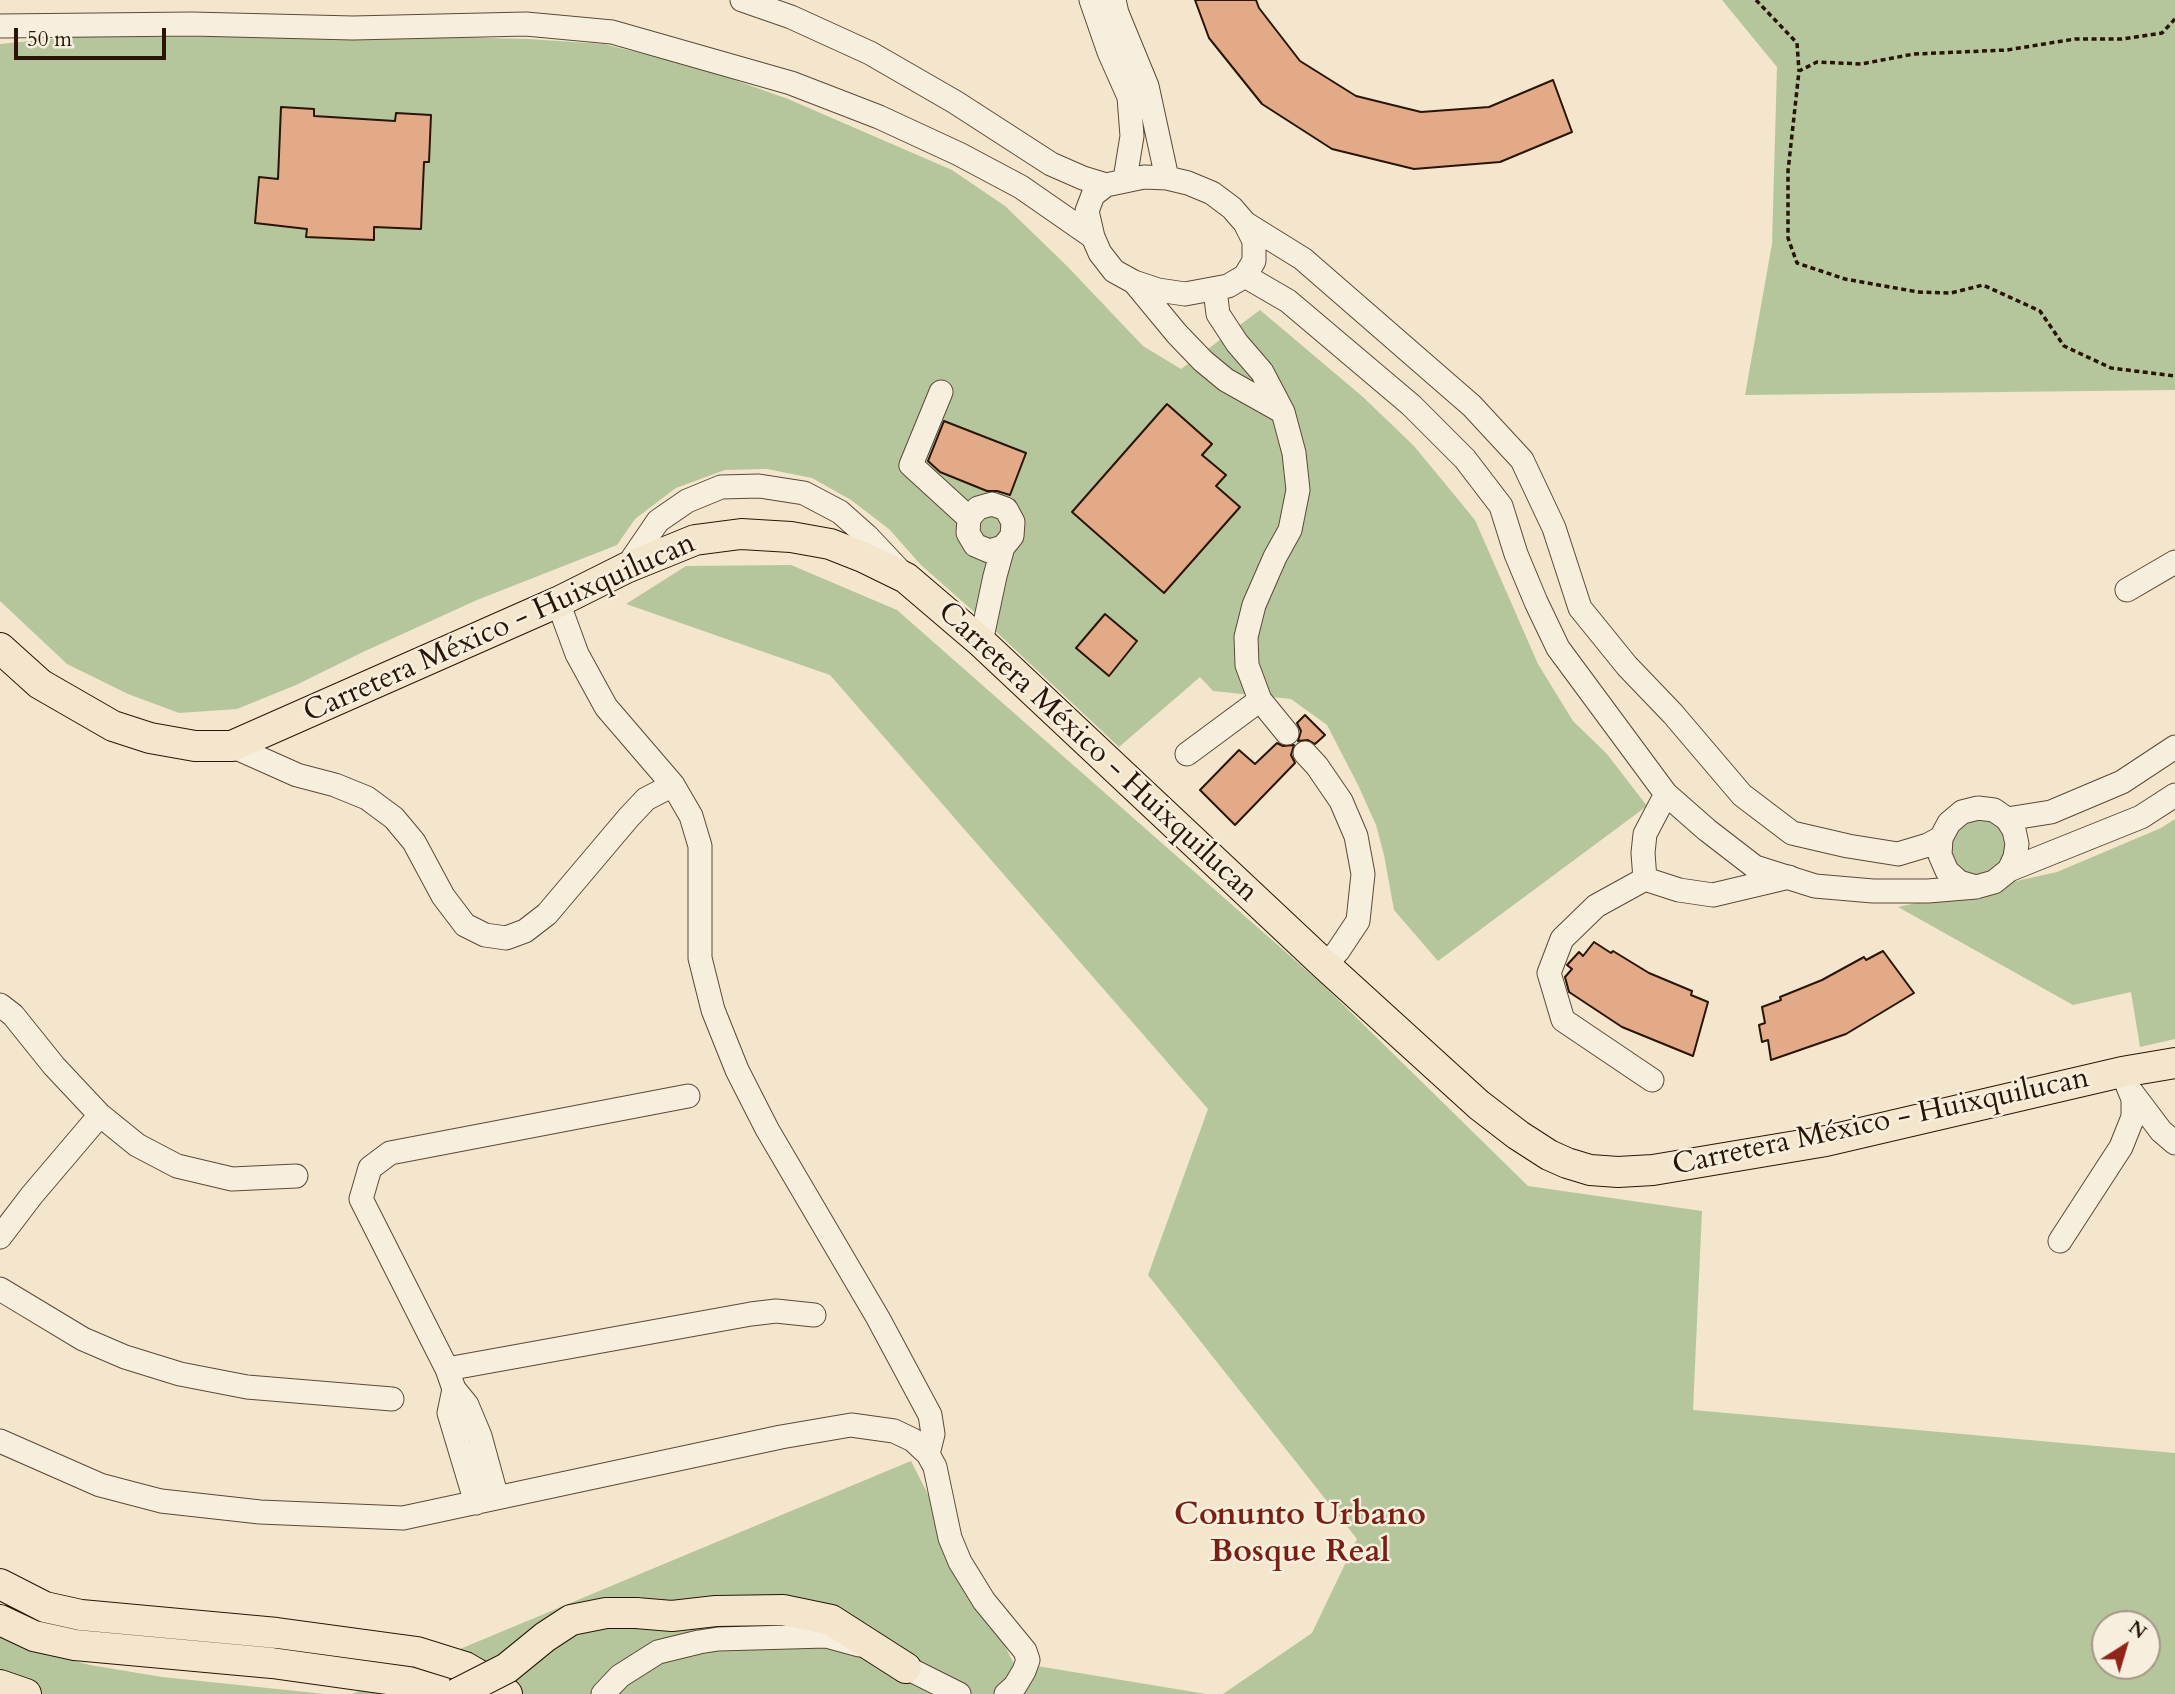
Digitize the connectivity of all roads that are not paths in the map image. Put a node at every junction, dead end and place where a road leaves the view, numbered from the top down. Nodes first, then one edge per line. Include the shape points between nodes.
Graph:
1 (742, 0) edge
2 (1091, 0) edge
3 (1114, 0) edge
4 (0, 26) edge
5 (1167, 178) junction
6 (1115, 182) junction
7 (1245, 223) junction
8 (1093, 237) junction
9 (1245, 276) junction
10 (1134, 282) junction
11 (1215, 290) junction
12 (942, 391) dead end
13 (1283, 412) junction
14 (969, 518) junction
15 (1003, 547) junction
16 (2175, 562) edge
17 (626, 568) junction
18 (906, 578) junction
19 (2127, 590) dead end
20 (558, 601) junction
21 (981, 642) junction
22 (0, 648) edge
23 (1260, 701) junction
24 (1287, 733) dead end
25 (232, 746) junction
26 (2175, 747) edge
27 (1305, 753) dead end
28 (1187, 754) dead end
29 (673, 785) junction
30 (1666, 794) junction
31 (2175, 795) edge
32 (2007, 819) junction
33 (1941, 838) junction
34 (2009, 870) junction
35 (1789, 877) junction
36 (1645, 879) junction
37 (1976, 887) junction
38 (1325, 965) junction
39 (0, 1006) edge
40 (2175, 1063) edge
41 (1652, 1080) dead end
42 (2125, 1080) junction
43 (688, 1096) dead end
44 (100, 1115) junction
45 (2175, 1143) edge
46 (296, 1176) dead end
47 (0, 1237) edge
48 (2060, 1241) dead end
49 (0, 1289) edge
50 (814, 1315) dead end
51 (450, 1379) junction
52 (392, 1399) dead end
53 (0, 1441) edge
54 (928, 1454) junction
55 (486, 1501) junction
56 (0, 1584) edge
57 (0, 1620) edge
58 (906, 1668) junction
59 (0, 1685) edge
60 (26, 1694) edge
61 (448, 1694) edge
62 (456, 1694) edge
63 (507, 1694) edge
64 (603, 1694) edge
65 (959, 1694) edge
66 (1006, 1694) edge

1 - 6 street via 870,53 1051,164 1083,178
2 - 6 street via 1129,97 1132,136
3 - 5 street via 1147,86
4 - 8 street via 526,24 612,32 791,83 879,117 1021,187
5 - 6 street
5 - 7 street via 1212,193
6 - 8 street via 1093,195 1087,211
7 - 9 street via 1254,241 1254,261
7 - 33 street via 1303,259 1472,406 1522,460 1555,528 1580,608 1742,795 1792,833 1847,846 1898,853
8 - 10 street via 1114,271
9 - 11 street
9 - 30 street via 1288,301 1411,404 1465,460 1501,506 1516,554 1558,648
10 - 11 street via 1185,294
10 - 13 street via 1203,361 1226,380
11 - 13 street via 1218,314 1262,372
12 - 14 street via 911,465
13 - 23 street via 1298,490 1290,530 1254,606 1246,637 1247,665
14 - 15 street via 968,533 975,545 989,551
14 - 15 street via 978,508 992,504 1006,509 1013,522 1012,536
15 - 21 street
16 - 19 street
17 - 18 main road, Carretera México - Huixquilucan via 695,540 741,534 830,544
17 - 18 street via 658,522 687,501 721,487 759,486 804,493 840,512
17 - 20 main road, Carretera México - Huixquilucan
18 - 21 main road, Carretera México - Huixquilucan
20 - 25 main road, Carretera México - Huixquilucan
20 - 29 street via 577,653 606,707
21 - 38 main road, Carretera México - Huixquilucan
22 - 25 main road, Carretera México - Huixquilucan via 40,684 113,726 195,746
23 - 24 street
23 - 28 street
25 - 29 street via 297,775 367,798 394,818 414,842 443,896 465,925 506,938 547,914 646,799
26 - 32 street via 2122,782 2051,812
27 - 38 street via 1341,801 1356,836 1363,874 1357,921
29 - 54 street via 701,846 699,958 713,1010 767,1129 930,1415 933,1434
30 - 35 street via 1755,867
30 - 36 street via 1646,834
31 - 34 street via 2141,817
32 - 33 street via 1994,810 1970,810 1949,823
32 - 34 street via 2017,844
33 - 37 street via 1940,855 1947,871 1959,882
34 - 37 street via 1994,882
35 - 36 street via 1713,894
35 - 37 street via 1815,886 1873,891
36 - 41 street via 1596,906 1562,939 1549,974 1563,1020
38 - 42 main road, Carretera México - Huixquilucan via 1479,1105 1549,1155 1590,1170 1653,1170 1826,1141
39 - 44 street
40 - 42 main road, Carretera México - Huixquilucan
42 - 45 street via 2161,1131
42 - 48 street via 2133,1099 2133,1117 2121,1147
43 - 51 street via 390,1153 370,1168 361,1199
44 - 46 street via 137,1145 177,1166 232,1179
44 - 47 street
49 - 52 street via 83,1339 180,1374 247,1387
50 - 51 street via 751,1314
51 - 55 street via 480,1436
53 - 55 street via 100,1485 161,1501 260,1512 403,1518
54 - 55 street via 894,1431 851,1425
54 - 66 street via 936,1467 950,1538 960,1562 1028,1660
56 - 63 main road via 45,1607 81,1615 277,1633 417,1652 465,1667
57 - 61 main road via 34,1636 75,1645 272,1663 409,1682
58 - 62 main road, bridge via 831,1620 783,1610 672,1616 606,1613 571,1620 508,1668
58 - 64 street via 866,1647 826,1636 718,1639 658,1652 620,1676
58 - 65 street
59 - 60 main road

